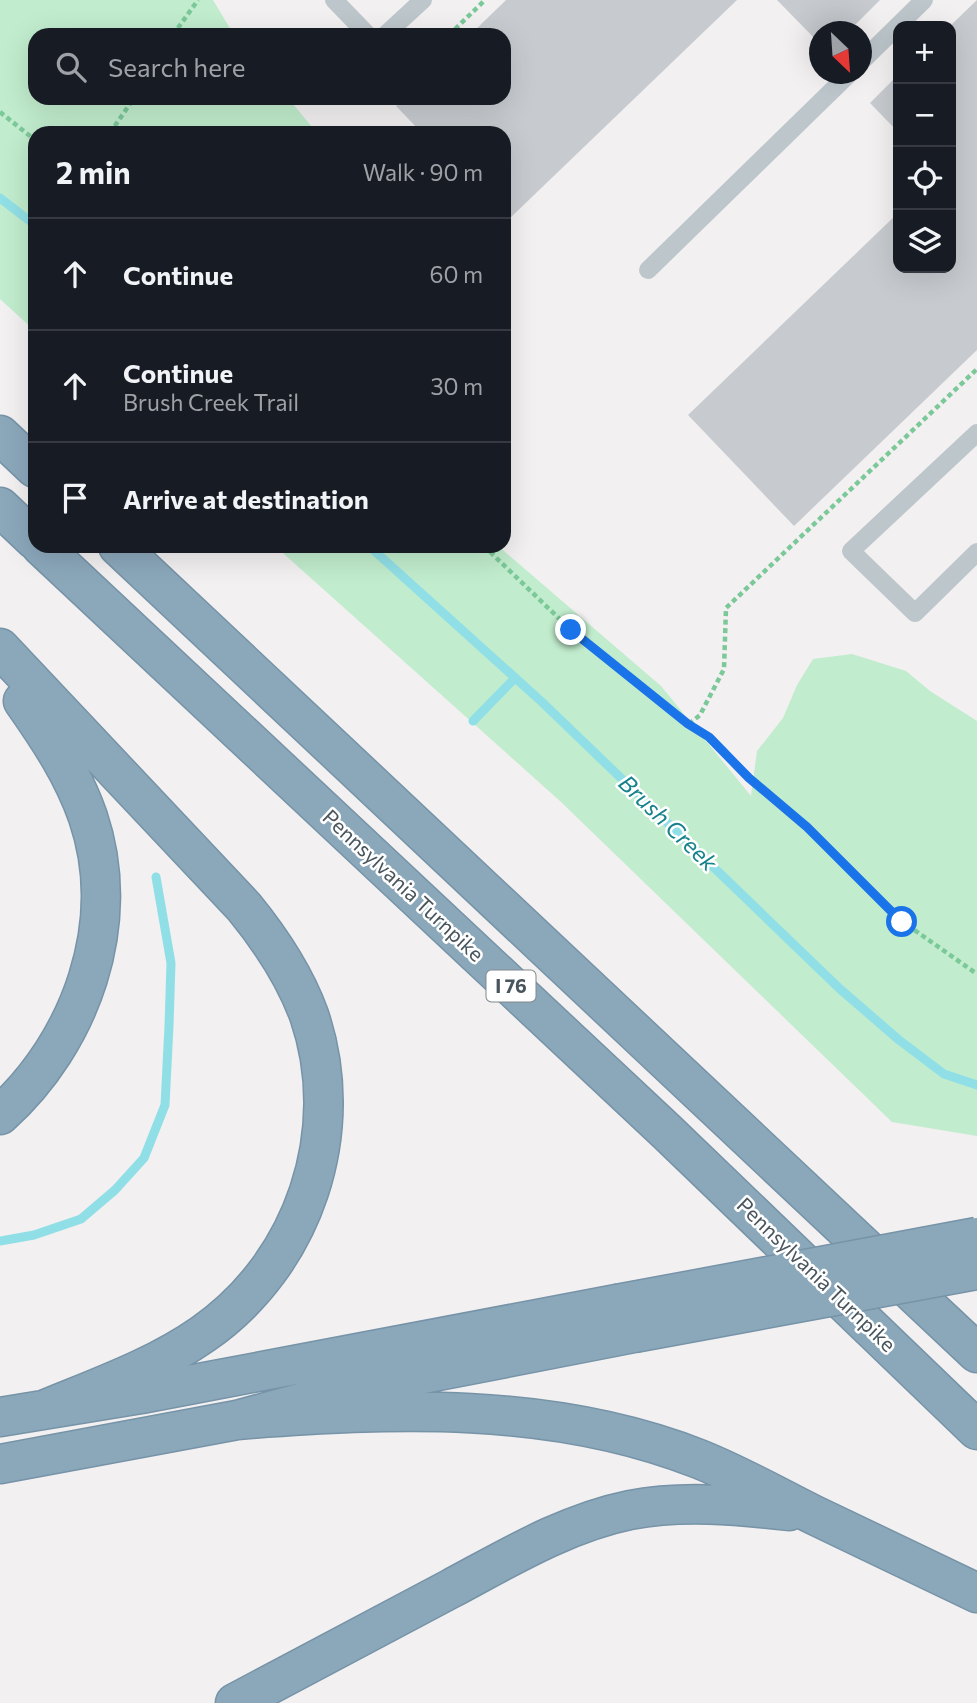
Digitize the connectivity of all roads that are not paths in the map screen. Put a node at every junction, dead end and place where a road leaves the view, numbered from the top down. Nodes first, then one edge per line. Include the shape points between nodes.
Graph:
1 (334, 0) edge
2 (423, 0) edge
3 (924, 0) edge
4 (361, 28) edge
5 (393, 28) edge
6 (872, 51) edge
7 (839, 84) edge
8 (648, 270) dead end
9 (977, 433) edge
10 (0, 435) edge
11 (28, 461) edge
12 (0, 507) edge
13 (28, 533) edge
14 (977, 552) edge
15 (48, 553) edge
16 (125, 553) edge
17 (0, 648) edge
18 (0, 668) edge
19 (0, 1115) edge
20 (977, 1237) edge
21 (889, 1269) junction
22 (977, 1270) edge
23 (625, 1318) junction
24 (977, 1334) edge
25 (977, 1353) edge
26 (46, 1409) junction
27 (0, 1417) edge
28 (237, 1420) junction
29 (977, 1430) edge
30 (0, 1464) edge
31 (811, 1514) junction
32 (977, 1593) edge
33 (235, 1703) edge

1 - 4 lane
2 - 5 lane
3 - 6 lane
7 - 8 lane
9 - 14 lane via 851,551 915,612
10 - 11 highway
12 - 13 highway
15 - 29 highway, Pennsylvania Turnpike / I 76 via 666,1131
16 - 21 highway, I 76
17 - 26 highway via 263,930 281,955 309,1016 325,1092 315,1178 303,1212 264,1275 236,1307 204,1333 154,1362
18 - 19 highway via 73,782 89,818 101,877 98,934 85,991 48,1062
20 - 23 highway, bridge
21 - 24 highway
21 - 25 highway, I 76
22 - 23 highway, bridge
23 - 26 highway
23 - 28 highway
26 - 27 highway
28 - 30 highway
28 - 31 highway via 336,1412 466,1412 584,1425 698,1459
31 - 32 highway
31 - 33 highway via 687,1504 631,1510 574,1527

